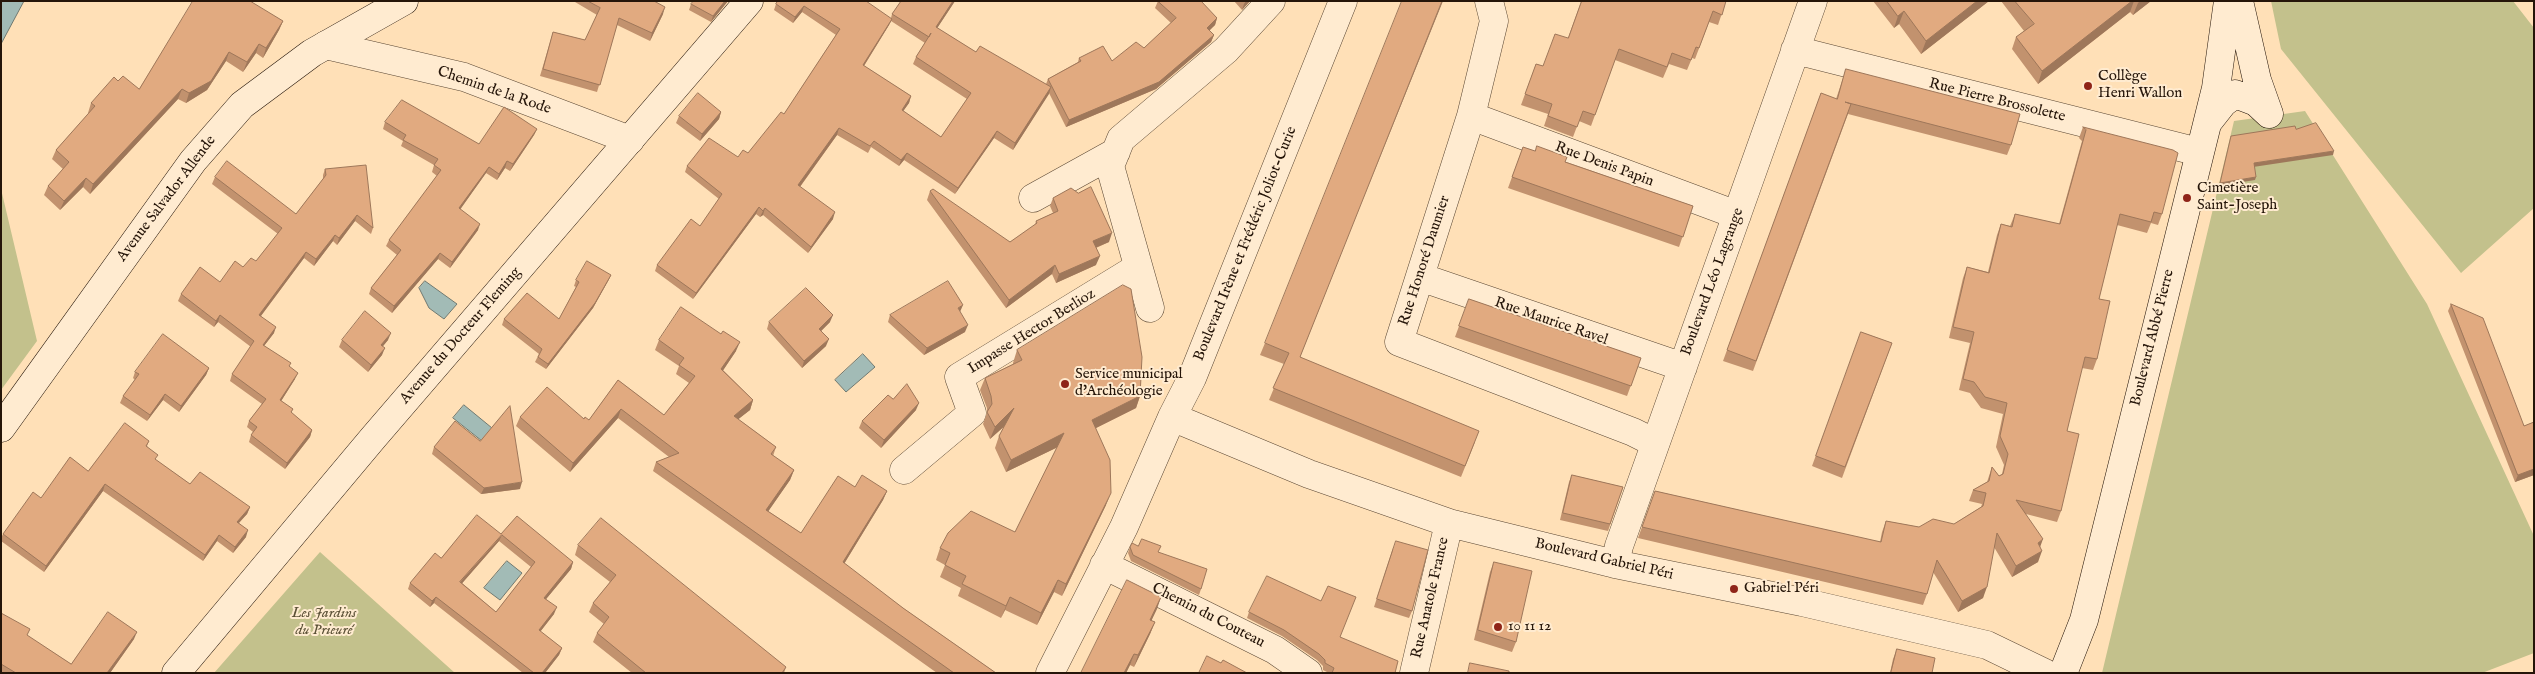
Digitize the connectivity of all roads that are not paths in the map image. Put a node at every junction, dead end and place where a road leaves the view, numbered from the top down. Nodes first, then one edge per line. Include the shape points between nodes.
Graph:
1 (404, 1) edge
2 (749, 1) edge
3 (1270, 1) edge
4 (1343, 1) edge
5 (1489, 1) edge
6 (1813, 1) edge
7 (2228, 1) edge
8 (2239, 1) edge
9 (326, 45) junction
10 (1796, 50) junction
11 (1471, 116) junction
12 (2206, 124) junction
13 (630, 140) junction
14 (1116, 152) junction
15 (2199, 152) junction
16 (1033, 198) dead end
17 (1737, 215) junction
18 (1137, 268) junction
19 (1420, 277) junction
20 (1150, 308) dead end
21 (1682, 367) junction
22 (1172, 417) junction
23 (1, 428) edge
24 (1655, 443) junction
25 (904, 470) dead end
26 (1449, 523) junction
27 (1615, 564) junction
28 (1104, 566) junction
29 (2056, 672) edge
30 (176, 673) edge
31 (1050, 673) edge
32 (1308, 673) edge
33 (1414, 673) edge

1 - 9 street, Avenue Salvador Allende
2 - 13 street, Avenue du Docteur Fleming
3 - 14 street via 1226,50 1121,139
4 - 22 street, Boulevard Irène et Frédéric Joliot-Curie via 1192,378
5 - 11 street, Rue Honoré Daumier via 1494,21
6 - 10 street, Boulevard Léo Lagrange
7 - 12 street, Boulevard Abbé Pierre via 2216,88
8 - 12 street via 2257,80 2269,114 2256,102 2235,94
9 - 13 street, Chemin de la Rode via 464,77
9 - 23 street, Avenue Salvador Allende via 242,105 192,161
10 - 15 street, Rue Pierre Brossolette
10 - 17 street, Boulevard Léo Lagrange
11 - 17 street, Rue Denis Papin
11 - 19 street, Rue Honoré Daumier
12 - 15 street, Boulevard Abbé Pierre
13 - 30 street, Avenue du Docteur Fleming via 379,430
14 - 16 street
14 - 18 street via 1110,166
15 - 29 street, Boulevard Abbé Pierre via 2084,620
17 - 21 street, Boulevard Léo Lagrange
18 - 20 street
18 - 25 street, Impasse Hector Berlioz via 959,377 972,413
19 - 21 street, Rue Maurice Ravel
19 - 24 street, Rue Honoré Daumier via 1399,342
21 - 24 street, Boulevard Léo Lagrange
22 - 26 street, Boulevard Gabriel Péri via 1309,474
22 - 28 street, Boulevard Irène et Frédéric Joliot-Curie
24 - 27 street, Boulevard Léo Lagrange
26 - 27 street, Boulevard Gabriel Péri
26 - 33 street, Rue Anatole France
27 - 29 street, Boulevard Gabriel Péri via 1802,602 1988,645
28 - 31 street, Boulevard Irène et Frédéric Joliot-Curie
28 - 32 street, Chemin du Couteau via 1276,650

